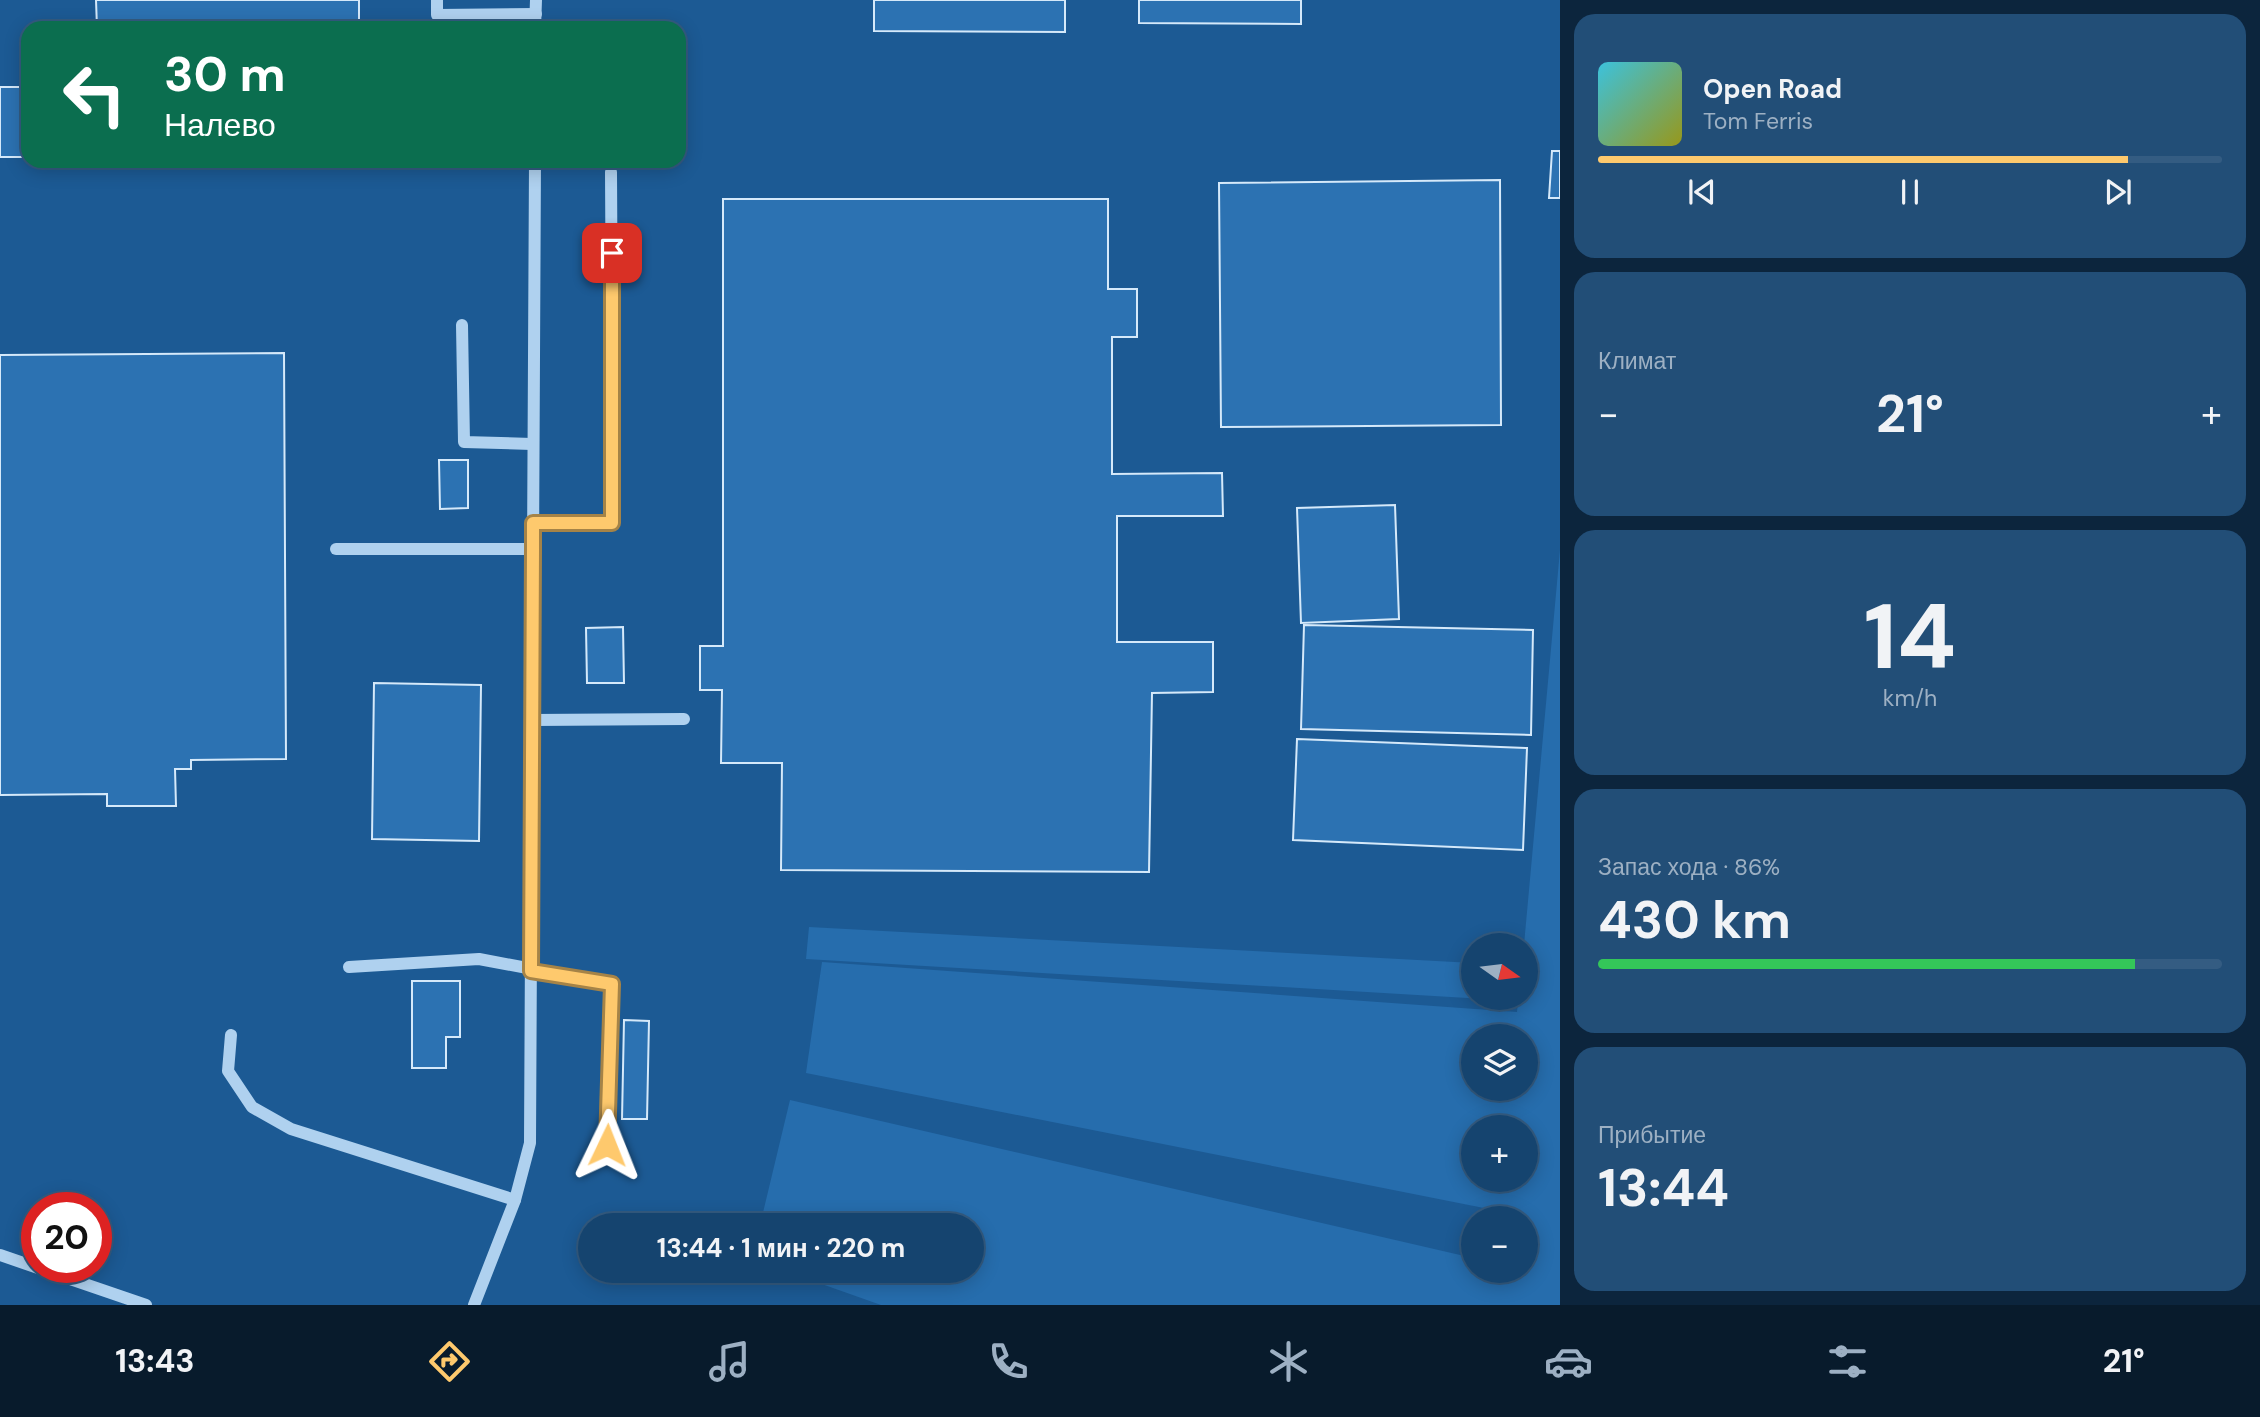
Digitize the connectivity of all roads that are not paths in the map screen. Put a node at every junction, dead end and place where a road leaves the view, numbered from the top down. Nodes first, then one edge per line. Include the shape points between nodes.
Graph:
1 (437, 0) edge
2 (536, 0) edge
3 (536, 14) junction
4 (536, 21) edge
5 (535, 168) edge
6 (611, 172) dead end
7 (462, 325) dead end
8 (532, 444) junction
9 (533, 523) junction
10 (336, 549) dead end
11 (533, 549) junction
12 (684, 719) dead end
13 (532, 720) junction
14 (349, 967) dead end
15 (531, 971) junction
16 (231, 1035) dead end
17 (607, 1145) dead end
18 (515, 1200) junction
19 (0, 1255) edge
20 (146, 1305) edge
21 (474, 1305) edge

1 - 3 street via 437,15
2 - 3 street
3 - 4 street
5 - 8 street
6 - 9 street via 612,523
7 - 8 street via 464,442
8 - 9 street
9 - 11 street
10 - 11 street
11 - 13 street
12 - 13 street
13 - 15 street
14 - 15 street via 479,959
15 - 17 street via 612,984
15 - 18 street via 530,1143
16 - 18 street via 228,1071 252,1107 291,1129
18 - 21 street
19 - 20 street

